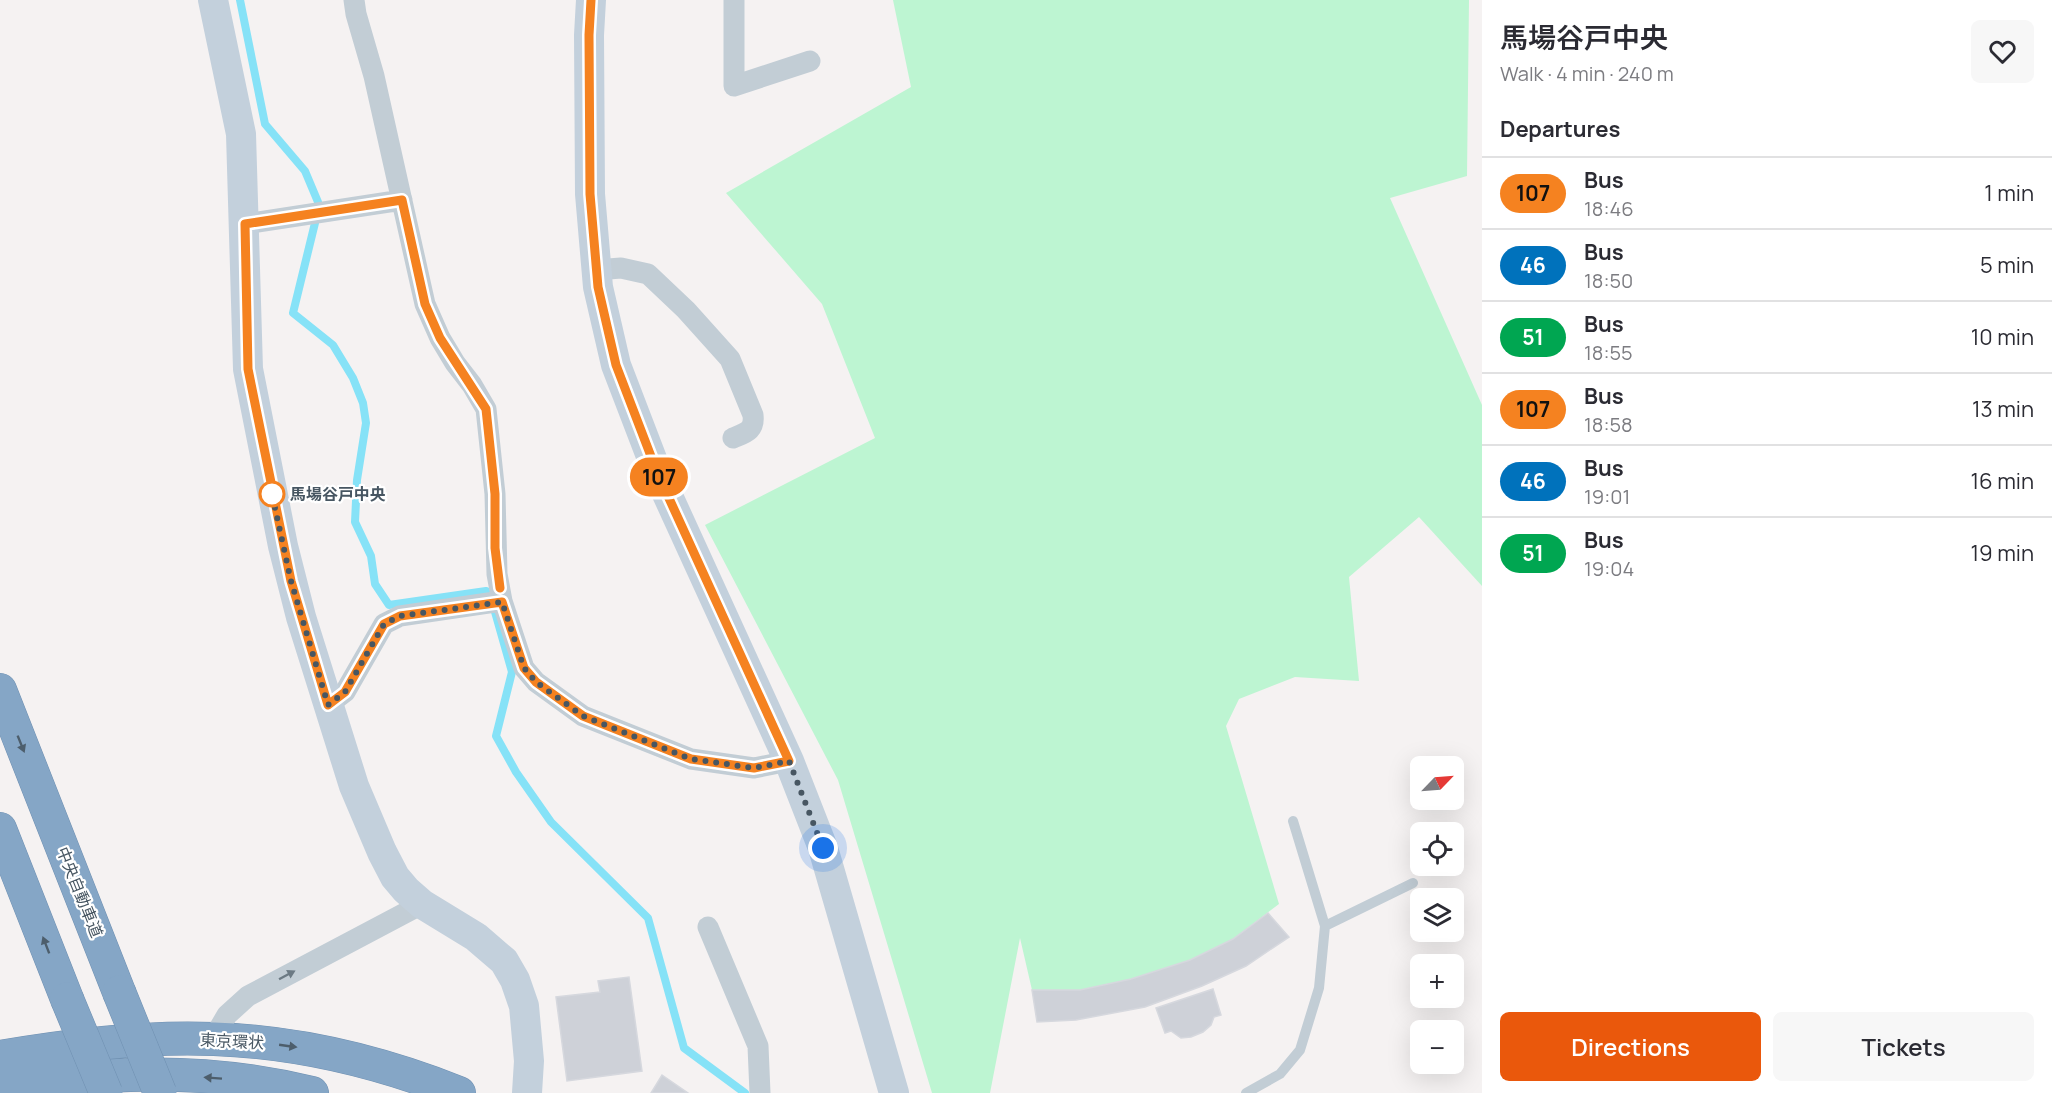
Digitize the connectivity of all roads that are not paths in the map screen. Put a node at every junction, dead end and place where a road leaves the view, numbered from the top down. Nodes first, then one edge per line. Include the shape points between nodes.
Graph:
1 (213, 0) edge
2 (354, 0) edge
3 (591, 0) edge
4 (734, 0) edge
5 (810, 61) dead end
6 (402, 200) junction
7 (245, 224) junction
8 (596, 270) junction
9 (733, 438) dead end
10 (502, 602) junction
11 (0, 690) edge
12 (328, 705) junction
13 (789, 761) junction
14 (1293, 821) dead end
15 (0, 829) edge
16 (1413, 883) dead end
17 (422, 904) junction
18 (1325, 926) junction
19 (708, 927) dead end
20 (213, 1039) junction
21 (0, 1057) edge
22 (0, 1090) edge
23 (105, 1093) edge
24 (160, 1093) edge
25 (312, 1093) edge
26 (459, 1093) edge
27 (527, 1093) edge
28 (760, 1093) edge
29 (894, 1093) edge
30 (1246, 1093) edge

1 - 7 street via 241,134
2 - 6 street
3 - 8 street via 590,194
4 - 5 street via 734,86
6 - 7 street
6 - 10 street via 425,304 440,338 486,409
7 - 12 street via 248,369 291,581
8 - 9 street via 621,268 648,274 730,359 754,422 747,432
8 - 13 street via 616,365 644,440
10 - 12 street via 400,616 384,624 345,692
10 - 13 street via 524,668 536,682 583,716 691,759 754,768
11 -> 24 highway, 中央自動車道, bridge
12 - 17 street via 354,786 382,852 401,884
13 - 29 street via 836,888
14 - 18 lane
23 -> 15 highway, bridge
16 - 18 lane
20 -> 17 street via 227,1014 248,996
17 - 27 street via 476,937 504,961 516,980 524,1006 529,1061
18 - 30 lane via 1319,988 1300,1050 1280,1074
19 - 28 street via 758,1046
20 - 21 highway, 東京環状 via 112,1042
20 -> 26 highway, 東京環状 via 317,1051 376,1065
25 -> 22 highway via 250,1082 152,1074 79,1078

